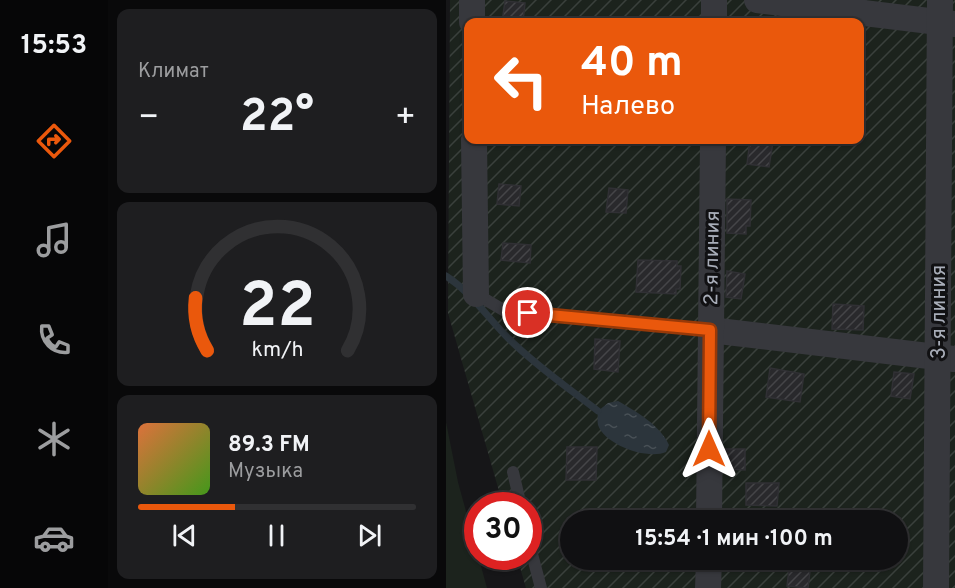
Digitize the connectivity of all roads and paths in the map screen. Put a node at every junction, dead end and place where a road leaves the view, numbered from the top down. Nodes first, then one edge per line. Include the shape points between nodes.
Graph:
1 (472, 0) edge
2 (714, 0) edge
3 (757, 0) edge
4 (945, 16) edge
5 (472, 18) edge
6 (714, 18) edge
7 (474, 144) edge
8 (713, 144) edge
9 (476, 294) joint
10 (710, 330) junction
11 (947, 358) edge
12 (513, 472) dead end
13 (518, 492) edge
14 (709, 510) edge
15 (536, 570) edge
16 (709, 570) edge
17 (541, 588) edge
18 (708, 588) edge
19 (936, 588) edge

1 - 5 street
2 - 6 street
3 - 4 street
4 - 11 street, 3-я линия
7 - 9 street
8 - 10 street, 2-я линия
9 - 10 lane via 505,311
10 - 11 street
10 - 14 street, 2-я линия
11 - 19 street, 3-я линия
12 - 13 lane
15 - 17 lane
16 - 18 street

